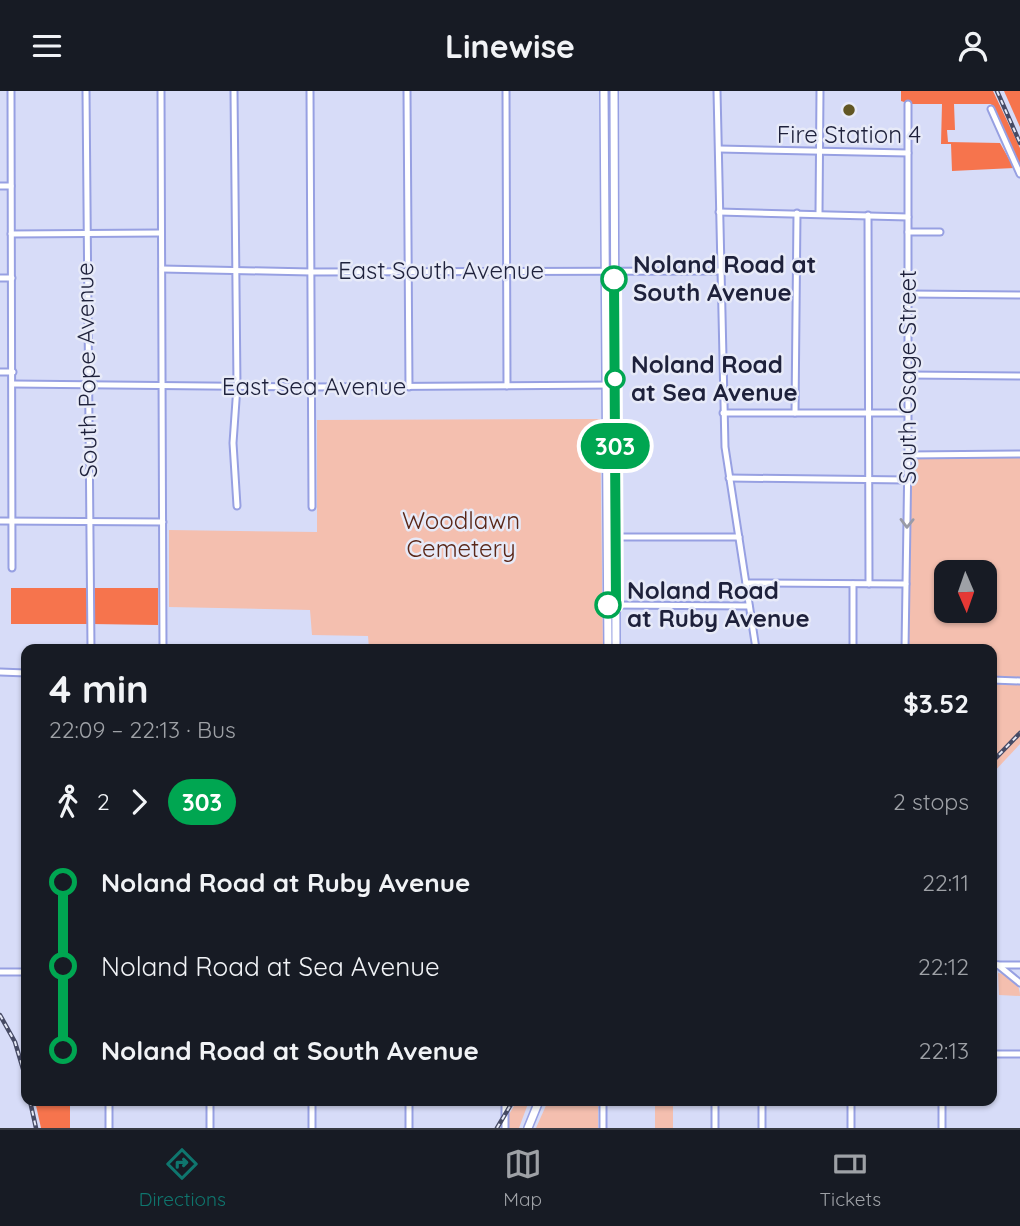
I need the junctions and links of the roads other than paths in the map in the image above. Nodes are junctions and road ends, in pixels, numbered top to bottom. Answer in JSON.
{"nodes":[{"id":1,"x":11,"y":91,"type":"edge"},
{"id":2,"x":86,"y":91,"type":"edge"},
{"id":3,"x":160,"y":91,"type":"edge"},
{"id":4,"x":234,"y":91,"type":"edge"},
{"id":5,"x":310,"y":91,"type":"edge"},
{"id":6,"x":407,"y":91,"type":"edge"},
{"id":7,"x":506,"y":91,"type":"edge"},
{"id":8,"x":604,"y":91,"type":"edge"},
{"id":9,"x":614,"y":91,"type":"edge"},
{"id":10,"x":717,"y":91,"type":"edge"},
{"id":11,"x":820,"y":91,"type":"edge"},
{"id":12,"x":908,"y":104,"type":"dead end"},
{"id":13,"x":991,"y":109,"type":"dead end"},
{"id":14,"x":719,"y":149,"type":"junction"},
{"id":15,"x":820,"y":151,"type":"junction"},
{"id":16,"x":908,"y":153,"type":"junction"},
{"id":17,"x":1020,"y":174,"type":"edge"},
{"id":18,"x":0,"y":186,"type":"edge"},
{"id":19,"x":11,"y":186,"type":"junction"},
{"id":20,"x":719,"y":212,"type":"junction"},
{"id":21,"x":797,"y":213,"type":"junction"},
{"id":22,"x":819,"y":213,"type":"junction"},
{"id":23,"x":868,"y":215,"type":"junction"},
{"id":24,"x":908,"y":216,"type":"junction"},
{"id":25,"x":908,"y":232,"type":"junction"},
{"id":26,"x":940,"y":232,"type":"dead end"},
{"id":27,"x":162,"y":233,"type":"junction"},
{"id":28,"x":11,"y":234,"type":"junction"},
{"id":29,"x":86,"y":234,"type":"junction"},
{"id":30,"x":162,"y":269,"type":"junction"},
{"id":31,"x":236,"y":271,"type":"junction"},
{"id":32,"x":506,"y":271,"type":"junction"},
{"id":33,"x":610,"y":271,"type":"junction"},
{"id":34,"x":721,"y":271,"type":"junction"},
{"id":35,"x":311,"y":272,"type":"junction"},
{"id":36,"x":409,"y":272,"type":"junction"},
{"id":37,"x":0,"y":278,"type":"edge"},
{"id":38,"x":12,"y":278,"type":"junction"},
{"id":39,"x":909,"y":294,"type":"junction"},
{"id":40,"x":1020,"y":295,"type":"edge"},
{"id":41,"x":0,"y":372,"type":"edge"},
{"id":42,"x":13,"y":372,"type":"junction"},
{"id":43,"x":908,"y":376,"type":"junction"},
{"id":44,"x":1020,"y":376,"type":"edge"},
{"id":45,"x":13,"y":384,"type":"junction"},
{"id":46,"x":87,"y":385,"type":"junction"},
{"id":47,"x":611,"y":385,"type":"junction"},
{"id":48,"x":162,"y":386,"type":"junction"},
{"id":49,"x":237,"y":386,"type":"junction"},
{"id":50,"x":507,"y":386,"type":"junction"},
{"id":51,"x":312,"y":387,"type":"junction"},
{"id":52,"x":409,"y":387,"type":"junction"},
{"id":53,"x":723,"y":412,"type":"junction"},
{"id":54,"x":795,"y":413,"type":"junction"},
{"id":55,"x":869,"y":413,"type":"junction"},
{"id":56,"x":907,"y":413,"type":"junction"},
{"id":57,"x":1020,"y":454,"type":"edge"},
{"id":58,"x":908,"y":455,"type":"junction"},
{"id":59,"x":729,"y":478,"type":"junction"},
{"id":60,"x":869,"y":479,"type":"junction"},
{"id":61,"x":907,"y":480,"type":"junction"},
{"id":62,"x":237,"y":506,"type":"dead end"},
{"id":63,"x":312,"y":507,"type":"dead end"},
{"id":64,"x":0,"y":521,"type":"edge"},
{"id":65,"x":11,"y":521,"type":"junction"},
{"id":66,"x":89,"y":522,"type":"junction"},
{"id":67,"x":163,"y":522,"type":"junction"},
{"id":68,"x":612,"y":537,"type":"junction"},
{"id":69,"x":739,"y":537,"type":"junction"},
{"id":70,"x":12,"y":568,"type":"dead end"},
{"id":71,"x":746,"y":583,"type":"junction"},
{"id":72,"x":853,"y":584,"type":"junction"},
{"id":73,"x":869,"y":584,"type":"junction"},
{"id":74,"x":906,"y":584,"type":"junction"},
{"id":75,"x":612,"y":605,"type":"junction"},
{"id":76,"x":749,"y":606,"type":"junction"},
{"id":77,"x":91,"y":644,"type":"edge"},
{"id":78,"x":163,"y":644,"type":"edge"},
{"id":79,"x":608,"y":644,"type":"edge"},
{"id":80,"x":616,"y":644,"type":"edge"},
{"id":81,"x":755,"y":644,"type":"edge"},
{"id":82,"x":853,"y":644,"type":"edge"},
{"id":83,"x":905,"y":644,"type":"edge"},
{"id":84,"x":0,"y":672,"type":"edge"},
{"id":85,"x":21,"y":673,"type":"edge"},
{"id":86,"x":997,"y":680,"type":"edge"},
{"id":87,"x":1020,"y":681,"type":"edge"},
{"id":88,"x":997,"y":965,"type":"edge"},
{"id":89,"x":1020,"y":965,"type":"edge"},
{"id":90,"x":997,"y":966,"type":"edge"},
{"id":91,"x":0,"y":972,"type":"edge"},
{"id":92,"x":21,"y":972,"type":"edge"},
{"id":93,"x":1020,"y":983,"type":"edge"},
{"id":94,"x":997,"y":1054,"type":"edge"},
{"id":95,"x":1020,"y":1054,"type":"edge"},
{"id":96,"x":109,"y":1106,"type":"edge"},
{"id":97,"x":210,"y":1106,"type":"edge"},
{"id":98,"x":312,"y":1106,"type":"edge"},
{"id":99,"x":409,"y":1106,"type":"edge"},
{"id":100,"x":505,"y":1106,"type":"edge"},
{"id":101,"x":537,"y":1106,"type":"edge"},
{"id":102,"x":603,"y":1106,"type":"edge"},
{"id":103,"x":715,"y":1106,"type":"edge"},
{"id":104,"x":762,"y":1106,"type":"edge"},
{"id":105,"x":852,"y":1106,"type":"edge"},
{"id":106,"x":942,"y":1106,"type":"edge"},
{"id":107,"x":109,"y":1128,"type":"edge"},
{"id":108,"x":210,"y":1128,"type":"edge"},
{"id":109,"x":312,"y":1128,"type":"edge"},
{"id":110,"x":409,"y":1128,"type":"edge"},
{"id":111,"x":505,"y":1128,"type":"edge"},
{"id":112,"x":528,"y":1128,"type":"edge"},
{"id":113,"x":603,"y":1128,"type":"edge"},
{"id":114,"x":715,"y":1128,"type":"edge"},
{"id":115,"x":762,"y":1128,"type":"edge"},
{"id":116,"x":851,"y":1128,"type":"edge"},
{"id":117,"x":942,"y":1128,"type":"edge"}],
"edges":[{"from":1,"to":19,"type":"street"},
{"from":2,"to":29,"type":"street","name":"South Pope Avenue"},
{"from":3,"to":27,"type":"street"},
{"from":4,"to":31,"type":"street"},
{"from":5,"to":35,"type":"street"},
{"from":6,"to":36,"type":"street"},
{"from":7,"to":32,"type":"street"},
{"from":8,"to":33,"type":"main road"},
{"from":9,"to":33,"type":"main road"},
{"from":10,"to":14,"type":"street"},
{"from":11,"to":15,"type":"street"},
{"from":12,"to":16,"type":"street","name":"South Osage Street"},
{"from":13,"to":17,"type":"street"},
{"from":14,"to":15,"type":"street"},
{"from":14,"to":20,"type":"street"},
{"from":15,"to":16,"type":"street"},
{"from":15,"to":22,"type":"street"},
{"from":16,"to":24,"type":"street","name":"South Osage Street"},
{"from":18,"to":19,"type":"street"},
{"from":19,"to":28,"type":"street"},
{"from":20,"to":21,"type":"street"},
{"from":20,"to":34,"type":"street"},
{"from":21,"to":22,"type":"street"},
{"from":21,"to":54,"type":"street"},
{"from":22,"to":23,"type":"street"},
{"from":23,"to":24,"type":"street"},
{"from":23,"to":55,"type":"street"},
{"from":24,"to":25,"type":"street","name":"South Osage Street"},
{"from":25,"to":26,"type":"street"},
{"from":25,"to":39,"type":"street","name":"South Osage Street"},
{"from":27,"to":29,"type":"street"},
{"from":27,"to":30,"type":"street"},
{"from":28,"to":29,"type":"street"},
{"from":28,"to":38,"type":"street"},
{"from":29,"to":46,"type":"street","name":"South Pope Avenue"},
{"from":30,"to":31,"type":"street","name":"East South Avenue"},
{"from":30,"to":48,"type":"street"},
{"from":31,"to":35,"type":"street","name":"East South Avenue"},
{"from":31,"to":49,"type":"street"},
{"from":32,"to":33,"type":"street","name":"East South Avenue"},
{"from":32,"to":36,"type":"street","name":"East South Avenue"},
{"from":32,"to":50,"type":"street"},
{"from":33,"to":34,"type":"street","name":"East South Avenue"},
{"from":33,"to":47,"type":"main road"},
{"from":34,"to":53,"type":"street"},
{"from":35,"to":36,"type":"street","name":"East South Avenue"},
{"from":35,"to":51,"type":"street"},
{"from":36,"to":52,"type":"street"},
{"from":37,"to":38,"type":"street"},
{"from":38,"to":42,"type":"street"},
{"from":39,"to":40,"type":"street"},
{"from":39,"to":43,"type":"street","name":"South Osage Street"},
{"from":41,"to":42,"type":"street"},
{"from":42,"to":45,"type":"street"},
{"from":43,"to":44,"type":"street"},
{"from":43,"to":56,"type":"street","name":"South Osage Street"},
{"from":45,"to":46,"type":"street","name":"East Sea Avenue"},
{"from":45,"to":65,"type":"street"},
{"from":46,"to":48,"type":"street","name":"East Sea Avenue"},
{"from":46,"to":66,"type":"street","name":"South Pope Avenue"},
{"from":47,"to":50,"type":"street","name":"East Sea Avenue"},
{"from":47,"to":68,"type":"main road"},
{"from":48,"to":49,"type":"street","name":"East Sea Avenue"},
{"from":48,"to":67,"type":"street"},
{"from":49,"to":51,"type":"street","name":"East Sea Avenue"},
{"from":49,"to":62,"type":"street"},
{"from":50,"to":52,"type":"street","name":"East Sea Avenue"},
{"from":51,"to":52,"type":"street","name":"East Sea Avenue"},
{"from":51,"to":63,"type":"street"},
{"from":53,"to":54,"type":"street"},
{"from":53,"to":59,"type":"street"},
{"from":54,"to":55,"type":"street"},
{"from":55,"to":56,"type":"street"},
{"from":55,"to":60,"type":"street"},
{"from":56,"to":58,"type":"street","name":"South Osage Street"},
{"from":57,"to":58,"type":"street"},
{"from":58,"to":61,"type":"street","name":"South Osage Street"},
{"from":59,"to":60,"type":"street"},
{"from":59,"to":69,"type":"street"},
{"from":60,"to":61,"type":"street"},
{"from":60,"to":73,"type":"street"},
{"from":61,"to":74,"type":"street","name":"South Osage Street","one_way":true},
{"from":64,"to":65,"type":"street"},
{"from":65,"to":66,"type":"street"},
{"from":65,"to":70,"type":"street"},
{"from":66,"to":67,"type":"street"},
{"from":66,"to":77,"type":"street","name":"South Pope Avenue"},
{"from":67,"to":78,"type":"street"},
{"from":68,"to":69,"type":"street"},
{"from":68,"to":75,"type":"main road"},
{"from":69,"to":71,"type":"street"},
{"from":71,"to":72,"type":"street"},
{"from":71,"to":76,"type":"street"},
{"from":72,"to":73,"type":"street"},
{"from":72,"to":82,"type":"street"},
{"from":73,"to":74,"type":"street"},
{"from":74,"to":83,"type":"street","name":"South Osage Street"},
{"from":75,"to":76,"type":"street"},
{"from":75,"to":79,"type":"main road"},
{"from":75,"to":80,"type":"main road"},
{"from":76,"to":81,"type":"street"},
{"from":84,"to":85,"type":"street"},
{"from":86,"to":87,"type":"street"},
{"from":88,"to":89,"type":"street"},
{"from":90,"to":93,"type":"street"},
{"from":91,"to":92,"type":"street"},
{"from":94,"to":95,"type":"street"},
{"from":96,"to":107,"type":"street"},
{"from":97,"to":108,"type":"street"},
{"from":98,"to":109,"type":"street"},
{"from":99,"to":110,"type":"street"},
{"from":100,"to":111,"type":"street"},
{"from":101,"to":112,"type":"main road"},
{"from":102,"to":113,"type":"street"},
{"from":103,"to":114,"type":"street"},
{"from":104,"to":115,"type":"street"},
{"from":105,"to":116,"type":"street"},
{"from":106,"to":117,"type":"street"}]}
